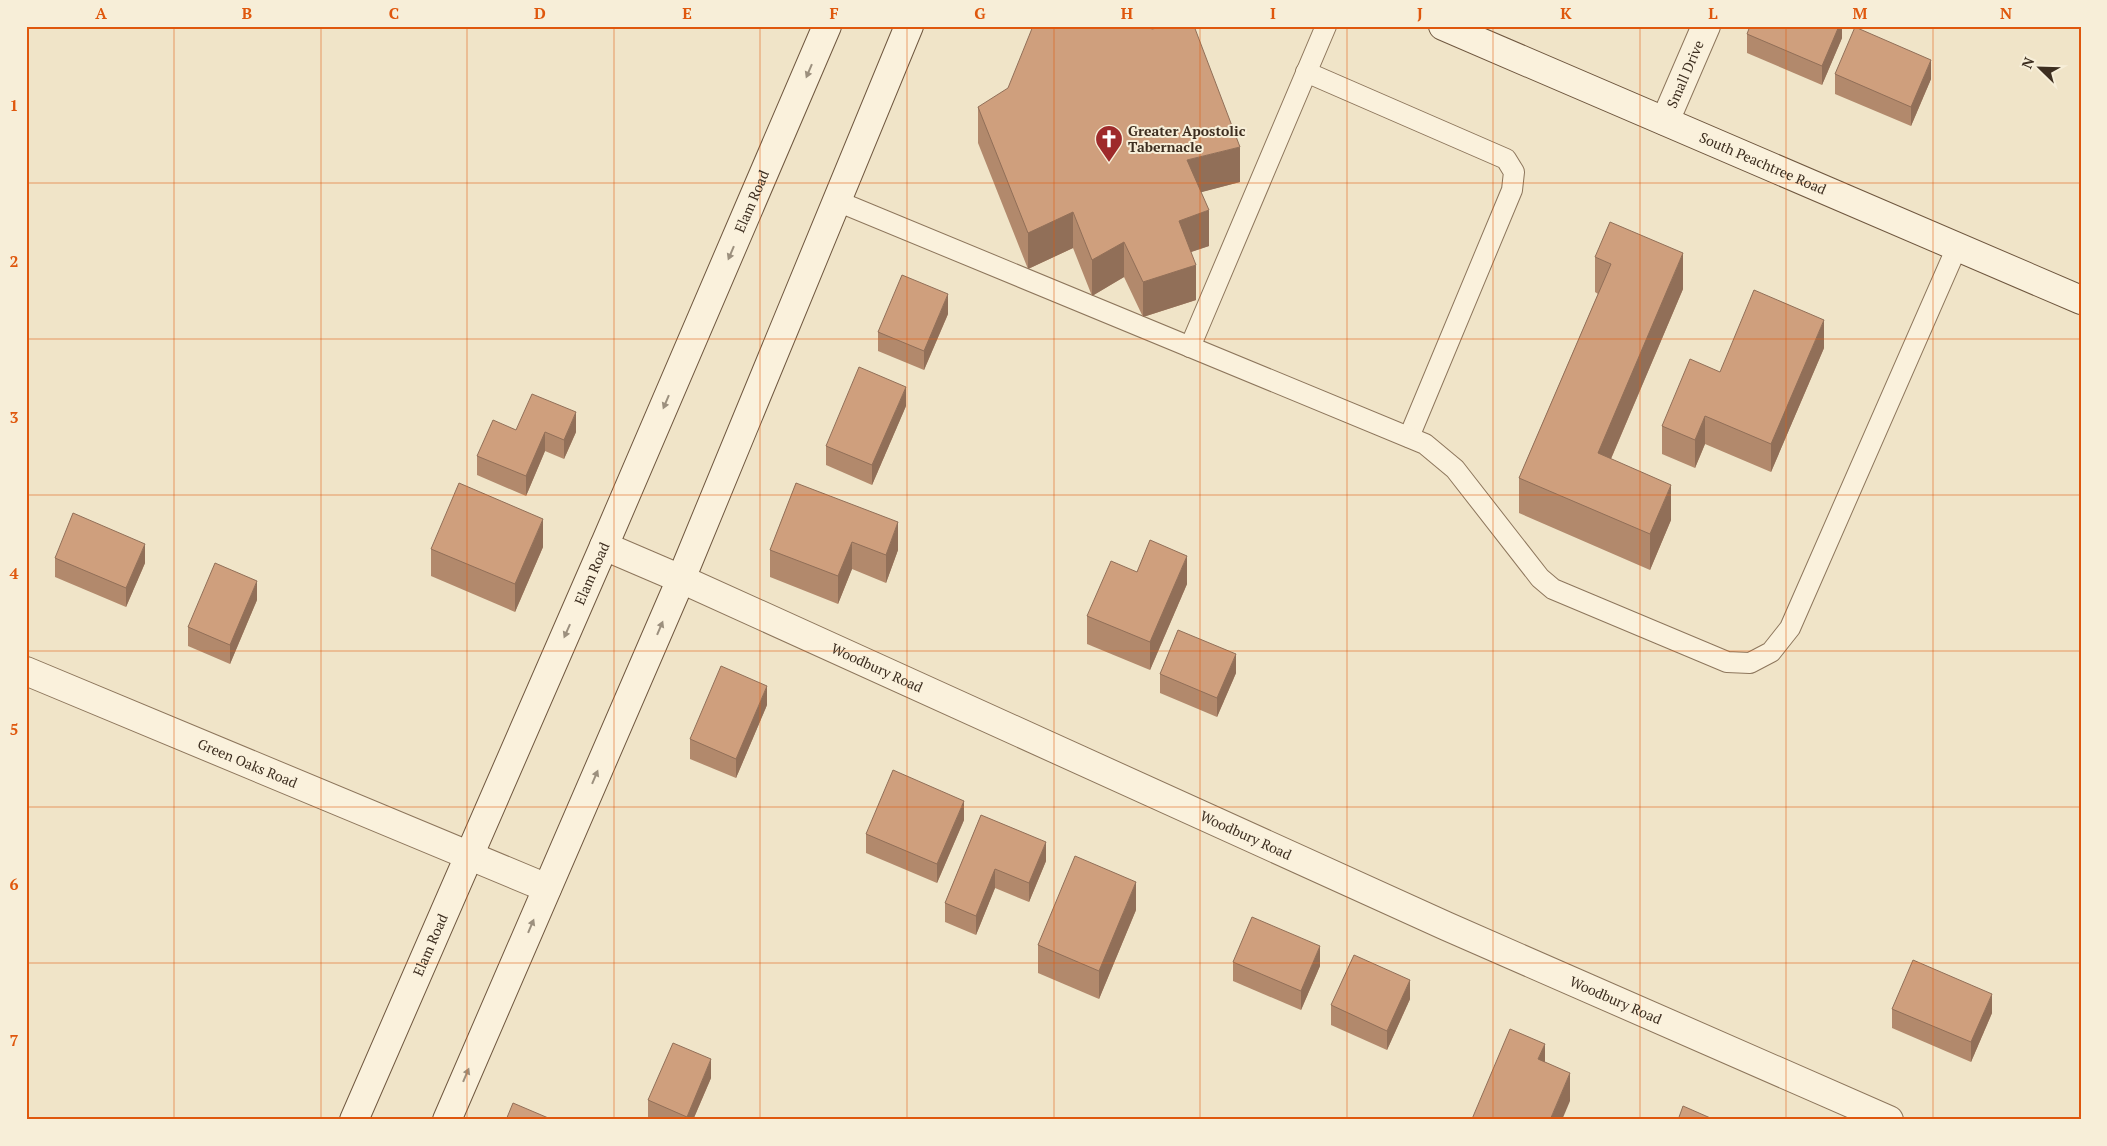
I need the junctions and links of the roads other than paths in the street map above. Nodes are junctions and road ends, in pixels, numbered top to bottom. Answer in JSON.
{"nodes":[{"id":1,"x":827,"y":26,"type":"edge"},
{"id":2,"x":909,"y":26,"type":"edge"},
{"id":3,"x":1326,"y":26,"type":"edge"},
{"id":4,"x":1443,"y":26,"type":"edge"},
{"id":5,"x":1706,"y":26,"type":"edge"},
{"id":6,"x":1306,"y":72,"type":"junction"},
{"id":7,"x":1665,"y":120,"type":"junction"},
{"id":8,"x":837,"y":201,"type":"junction"},
{"id":9,"x":1957,"y":247,"type":"junction"},
{"id":10,"x":2081,"y":300,"type":"edge"},
{"id":11,"x":1190,"y":347,"type":"junction"},
{"id":12,"x":1409,"y":437,"type":"junction"},
{"id":13,"x":604,"y":546,"type":"junction"},
{"id":14,"x":681,"y":579,"type":"junction"},
{"id":15,"x":26,"y":671,"type":"edge"},
{"id":16,"x":468,"y":856,"type":"junction"},
{"id":17,"x":547,"y":888,"type":"junction"},
{"id":18,"x":354,"y":1120,"type":"edge"},
{"id":19,"x":447,"y":1120,"type":"edge"},
{"id":20,"x":1889,"y":1120,"type":"edge"}],
"edges":[{"from":1,"to":13,"type":"main road","name":"Elam Road","one_way":true},
{"from":2,"to":8,"type":"main road"},
{"from":3,"to":6,"type":"lane"},
{"from":4,"to":7,"type":"main road","name":"South Peachtree Road"},
{"from":5,"to":7,"type":"main road","name":"Small Drive"},
{"from":6,"to":11,"type":"lane"},
{"from":6,"to":12,"type":"lane"},
{"from":7,"to":9,"type":"main road","name":"South Peachtree Road"},
{"from":8,"to":11,"type":"lane"},
{"from":8,"to":14,"type":"main road"},
{"from":9,"to":10,"type":"main road","name":"South Peachtree Road"},
{"from":9,"to":12,"type":"lane"},
{"from":11,"to":12,"type":"lane"},
{"from":13,"to":14,"type":"main road","name":"Woodbury Road"},
{"from":13,"to":16,"type":"main road","name":"Elam Road","one_way":true},
{"from":17,"to":14,"type":"main road","one_way":true},
{"from":14,"to":20,"type":"main road","name":"Woodbury Road"},
{"from":15,"to":16,"type":"main road","name":"Green Oaks Road"},
{"from":16,"to":17,"type":"main road","name":"Green Oaks Road"},
{"from":16,"to":18,"type":"main road","name":"Elam Road"},
{"from":19,"to":17,"type":"main road","one_way":true}]}
